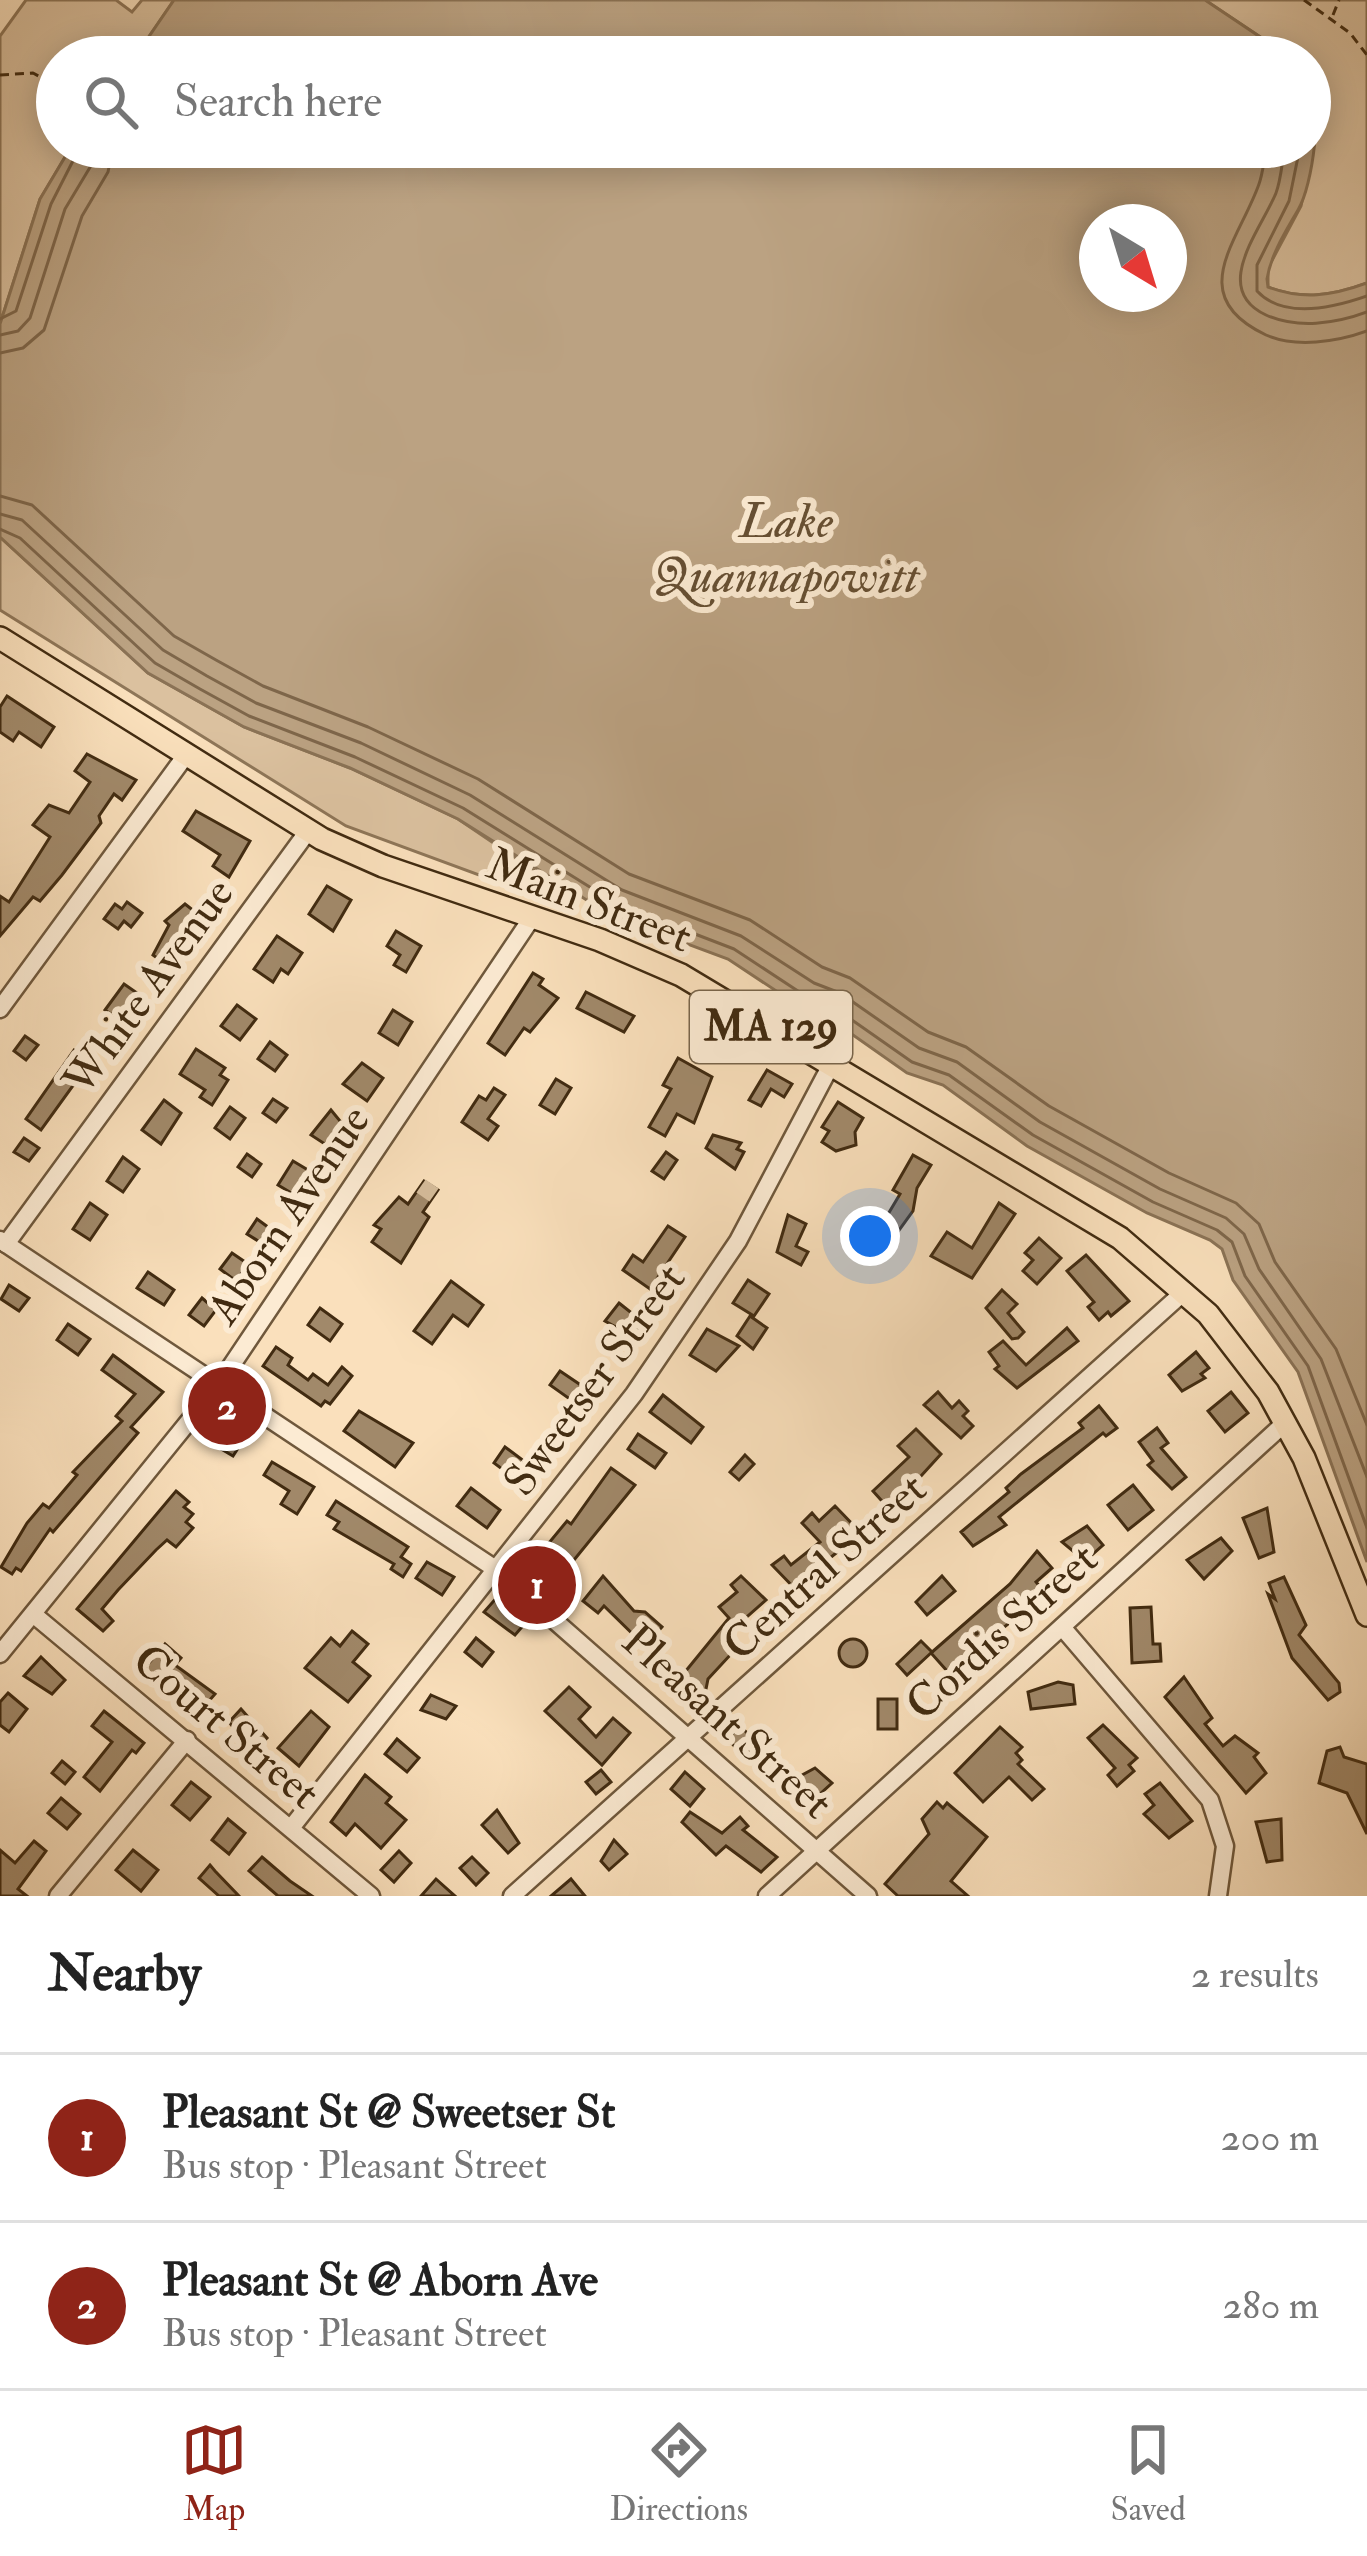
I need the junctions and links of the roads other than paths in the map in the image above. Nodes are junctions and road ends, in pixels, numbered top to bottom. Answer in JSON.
{"nodes":[{"id":1,"x":0,"y":638,"type":"edge"},
{"id":2,"x":186,"y":755,"type":"junction"},
{"id":3,"x":308,"y":831,"type":"junction"},
{"id":4,"x":533,"y":916,"type":"junction"},
{"id":5,"x":0,"y":1009,"type":"edge"},
{"id":6,"x":832,"y":1063,"type":"junction"},
{"id":7,"x":3,"y":1242,"type":"edge"},
{"id":8,"x":1185,"y":1291,"type":"junction"},
{"id":9,"x":219,"y":1384,"type":"junction"},
{"id":10,"x":1286,"y":1422,"type":"junction"},
{"id":11,"x":497,"y":1570,"type":"junction"},
{"id":12,"x":33,"y":1614,"type":"junction"},
{"id":13,"x":1367,"y":1615,"type":"edge"},
{"id":14,"x":1061,"y":1627,"type":"junction"},
{"id":15,"x":0,"y":1654,"type":"edge"},
{"id":16,"x":691,"y":1737,"type":"junction"},
{"id":17,"x":188,"y":1740,"type":"junction"},
{"id":18,"x":291,"y":1828,"type":"junction"},
{"id":19,"x":816,"y":1850,"type":"junction"},
{"id":20,"x":58,"y":1896,"type":"edge"},
{"id":21,"x":371,"y":1896,"type":"edge"},
{"id":22,"x":512,"y":1896,"type":"edge"},
{"id":23,"x":767,"y":1896,"type":"edge"},
{"id":24,"x":868,"y":1896,"type":"edge"},
{"id":25,"x":1218,"y":1896,"type":"edge"}],
"edges":[{"from":1,"to":2,"type":"main road","name":"Main Street","number":"MA 129"},
{"from":2,"to":3,"type":"main road","name":"Main Street","number":"MA 129"},
{"from":2,"to":5,"type":"street"},
{"from":3,"to":4,"type":"main road","name":"Main Street","number":"MA 129"},
{"from":3,"to":7,"type":"street","name":"White Avenue"},
{"from":4,"to":6,"type":"main road","name":"Main Street","number":"MA 129"},
{"from":4,"to":9,"type":"street","name":"Aborn Avenue"},
{"from":6,"to":8,"type":"main road","name":"Main Street","number":"MA 129"},
{"from":6,"to":11,"type":"street","name":"Sweetser Street"},
{"from":7,"to":9,"type":"street","name":"Pleasant Street"},
{"from":8,"to":10,"type":"main road","name":"Main Street","number":"MA 129"},
{"from":8,"to":16,"type":"street","name":"Central Street"},
{"from":9,"to":11,"type":"street","name":"Pleasant Street"},
{"from":9,"to":12,"type":"street","name":"Aborn Avenue"},
{"from":10,"to":13,"type":"main road","name":"Main Street","number":"MA 129"},
{"from":10,"to":14,"type":"street","name":"Cordis Street"},
{"from":11,"to":16,"type":"street","name":"Pleasant Street"},
{"from":11,"to":18,"type":"street","name":"Sweetser Street"},
{"from":12,"to":15,"type":"street","name":"Aborn Avenue"},
{"from":12,"to":17,"type":"street","name":"Court Street"},
{"from":14,"to":19,"type":"street","name":"Cordis Street"},
{"from":14,"to":25,"type":"street"},
{"from":16,"to":19,"type":"street","name":"Pleasant Street"},
{"from":16,"to":22,"type":"street","name":"Central Street"},
{"from":17,"to":18,"type":"street","name":"Court Street"},
{"from":17,"to":20,"type":"street"},
{"from":18,"to":21,"type":"street","name":"Court Street"},
{"from":19,"to":23,"type":"street","name":"Cordis Street"},
{"from":19,"to":24,"type":"street","name":"Pleasant Street"}]}
